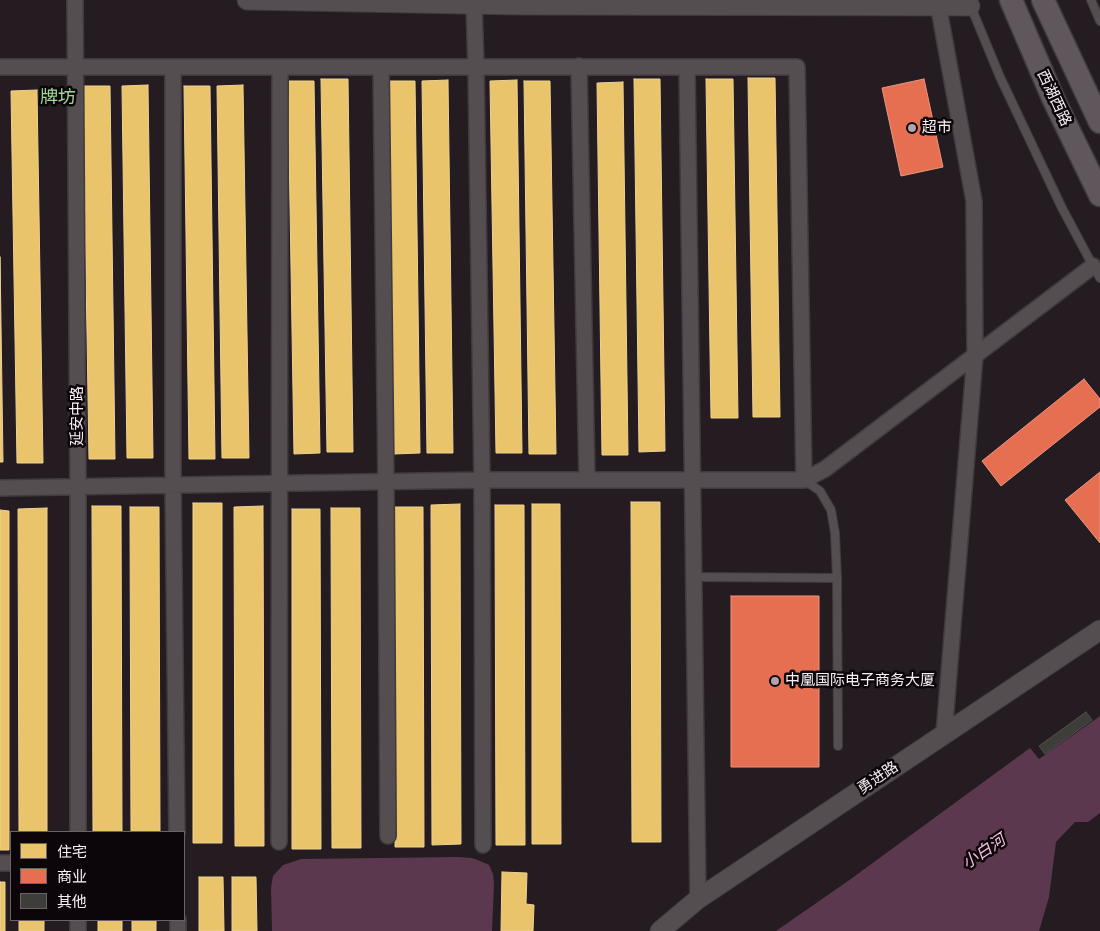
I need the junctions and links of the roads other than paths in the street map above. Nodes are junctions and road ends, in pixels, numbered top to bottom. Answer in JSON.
{"nodes":[{"id":1,"x":75,"y":0,"type":"edge"},
{"id":2,"x":247,"y":0,"type":"edge"},
{"id":3,"x":1011,"y":0,"type":"edge"},
{"id":4,"x":1043,"y":0,"type":"edge"},
{"id":5,"x":1091,"y":0,"type":"edge"},
{"id":6,"x":362,"y":1,"type":"edge"},
{"id":7,"x":520,"y":3,"type":"edge"},
{"id":8,"x":585,"y":3,"type":"edge"},
{"id":9,"x":721,"y":3,"type":"edge"},
{"id":10,"x":969,"y":3,"type":"edge"},
{"id":11,"x":474,"y":4,"type":"junction"},
{"id":12,"x":940,"y":15,"type":"dead end"},
{"id":13,"x":1100,"y":21,"type":"edge"},
{"id":14,"x":579,"y":66,"type":"junction"},
{"id":15,"x":0,"y":67,"type":"edge"},
{"id":16,"x":76,"y":67,"type":"junction"},
{"id":17,"x":280,"y":67,"type":"junction"},
{"id":18,"x":381,"y":67,"type":"junction"},
{"id":19,"x":476,"y":67,"type":"junction"},
{"id":20,"x":687,"y":67,"type":"junction"},
{"id":21,"x":173,"y":68,"type":"junction"},
{"id":22,"x":1100,"y":122,"type":"edge"},
{"id":23,"x":1100,"y":195,"type":"edge"},
{"id":24,"x":1096,"y":272,"type":"edge"},
{"id":25,"x":975,"y":355,"type":"junction"},
{"id":26,"x":482,"y":480,"type":"junction"},
{"id":27,"x":587,"y":480,"type":"junction"},
{"id":28,"x":692,"y":480,"type":"junction"},
{"id":29,"x":804,"y":480,"type":"junction"},
{"id":30,"x":386,"y":482,"type":"junction"},
{"id":31,"x":280,"y":483,"type":"junction"},
{"id":32,"x":173,"y":485,"type":"junction"},
{"id":33,"x":78,"y":486,"type":"junction"},
{"id":34,"x":0,"y":488,"type":"edge"},
{"id":35,"x":693,"y":577,"type":"junction"},
{"id":36,"x":837,"y":578,"type":"junction"},
{"id":37,"x":1100,"y":630,"type":"edge"},
{"id":38,"x":944,"y":734,"type":"junction"},
{"id":39,"x":838,"y":746,"type":"dead end"},
{"id":40,"x":78,"y":831,"type":"edge"},
{"id":41,"x":177,"y":831,"type":"edge"},
{"id":42,"x":388,"y":836,"type":"dead end"},
{"id":43,"x":279,"y":842,"type":"dead end"},
{"id":44,"x":483,"y":845,"type":"dead end"},
{"id":45,"x":698,"y":899,"type":"junction"},
{"id":46,"x":660,"y":931,"type":"edge"}],
"edges":[{"from":1,"to":16,"type":"street","name":"延安中路"},
{"from":2,"to":6,"type":"street"},
{"from":3,"to":23,"type":"main road","name":"西湖西路"},
{"from":4,"to":22,"type":"main road","name":"西湖西路"},
{"from":5,"to":13,"type":"lane"},
{"from":6,"to":11,"type":"street"},
{"from":7,"to":8,"type":"street"},
{"from":7,"to":11,"type":"street"},
{"from":8,"to":9,"type":"street"},
{"from":9,"to":10,"type":"street"},
{"from":10,"to":24,"type":"lane"},
{"from":11,"to":19,"type":"street"},
{"from":12,"to":25,"type":"street"},
{"from":14,"to":19,"type":"street"},
{"from":14,"to":20,"type":"street"},
{"from":14,"to":27,"type":"street"},
{"from":15,"to":16,"type":"street"},
{"from":16,"to":21,"type":"street"},
{"from":16,"to":33,"type":"street","name":"延安中路"},
{"from":17,"to":18,"type":"street"},
{"from":17,"to":21,"type":"street"},
{"from":17,"to":31,"type":"street"},
{"from":18,"to":19,"type":"street"},
{"from":18,"to":30,"type":"street"},
{"from":19,"to":26,"type":"street"},
{"from":20,"to":28,"type":"street"},
{"from":20,"to":29,"type":"street"},
{"from":21,"to":32,"type":"street"},
{"from":24,"to":25,"type":"street"},
{"from":25,"to":29,"type":"street"},
{"from":25,"to":38,"type":"street"},
{"from":26,"to":27,"type":"street"},
{"from":26,"to":30,"type":"street"},
{"from":26,"to":44,"type":"street"},
{"from":27,"to":28,"type":"street"},
{"from":28,"to":29,"type":"street"},
{"from":28,"to":35,"type":"street"},
{"from":29,"to":36,"type":"lane"},
{"from":30,"to":31,"type":"street"},
{"from":30,"to":42,"type":"street"},
{"from":31,"to":32,"type":"street"},
{"from":31,"to":43,"type":"street"},
{"from":32,"to":33,"type":"street"},
{"from":32,"to":41,"type":"street"},
{"from":33,"to":34,"type":"street"},
{"from":33,"to":40,"type":"street","name":"延安中路"},
{"from":35,"to":36,"type":"lane"},
{"from":35,"to":45,"type":"street"},
{"from":36,"to":39,"type":"lane"},
{"from":37,"to":38,"type":"street","name":"勇进路"},
{"from":38,"to":45,"type":"street","name":"勇进路"},
{"from":45,"to":46,"type":"street","name":"勇进路"}]}
